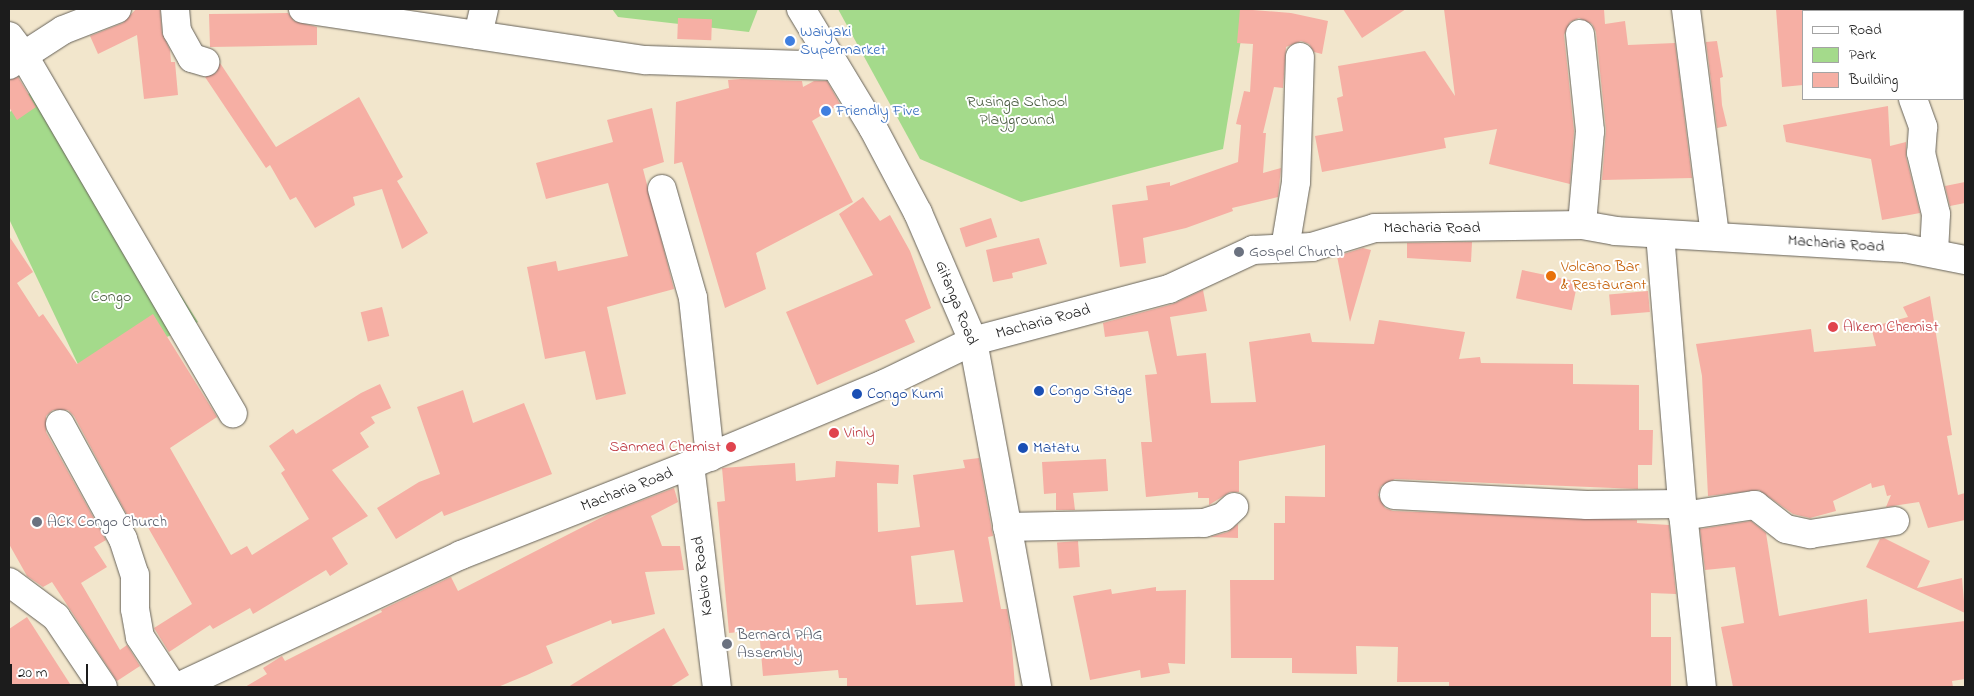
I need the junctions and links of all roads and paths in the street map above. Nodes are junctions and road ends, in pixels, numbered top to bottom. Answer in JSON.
{"nodes":[{"id":1,"x":117,"y":9,"type":"edge"},
{"id":2,"x":175,"y":9,"type":"edge"},
{"id":3,"x":303,"y":9,"type":"edge"},
{"id":4,"x":484,"y":9,"type":"edge"},
{"id":5,"x":801,"y":9,"type":"edge"},
{"id":6,"x":1686,"y":9,"type":"edge"},
{"id":7,"x":1580,"y":34,"type":"dead end"},
{"id":8,"x":478,"y":35,"type":"junction"},
{"id":9,"x":14,"y":52,"type":"edge"},
{"id":10,"x":1300,"y":57,"type":"dead end"},
{"id":11,"x":204,"y":62,"type":"dead end"},
{"id":12,"x":835,"y":66,"type":"junction"},
{"id":13,"x":1913,"y":100,"type":"edge"},
{"id":14,"x":662,"y":189,"type":"dead end"},
{"id":15,"x":1582,"y":225,"type":"junction"},
{"id":16,"x":1660,"y":234,"type":"junction"},
{"id":17,"x":1715,"y":236,"type":"junction"},
{"id":18,"x":1285,"y":248,"type":"junction"},
{"id":19,"x":1934,"y":253,"type":"junction"},
{"id":20,"x":1965,"y":260,"type":"edge"},
{"id":21,"x":973,"y":341,"type":"junction"},
{"id":22,"x":233,"y":413,"type":"dead end"},
{"id":23,"x":60,"y":424,"type":"dead end"},
{"id":24,"x":700,"y":461,"type":"junction"},
{"id":25,"x":1394,"y":495,"type":"dead end"},
{"id":26,"x":1234,"y":507,"type":"dead end"},
{"id":27,"x":1683,"y":510,"type":"junction"},
{"id":28,"x":1895,"y":521,"type":"dead end"},
{"id":29,"x":1007,"y":527,"type":"junction"},
{"id":30,"x":9,"y":582,"type":"edge"},
{"id":31,"x":103,"y":687,"type":"edge"},
{"id":32,"x":174,"y":687,"type":"edge"},
{"id":33,"x":178,"y":687,"type":"edge"},
{"id":34,"x":717,"y":687,"type":"edge"},
{"id":35,"x":1037,"y":687,"type":"edge"},
{"id":36,"x":1702,"y":687,"type":"edge"}],
"edges":[{"from":1,"to":9,"type":"street"},
{"from":2,"to":11,"type":"street"},
{"from":3,"to":8,"type":"street"},
{"from":4,"to":8,"type":"street"},
{"from":5,"to":12,"type":"street","name":"Gitanga Road"},
{"from":6,"to":17,"type":"street"},
{"from":7,"to":15,"type":"street"},
{"from":8,"to":12,"type":"street"},
{"from":9,"to":22,"type":"street"},
{"from":10,"to":18,"type":"street"},
{"from":12,"to":21,"type":"street","name":"Gitanga Road"},
{"from":13,"to":19,"type":"street"},
{"from":14,"to":24,"type":"street","name":"Kabiro Road"},
{"from":15,"to":16,"type":"street","name":"Macharia Road"},
{"from":15,"to":18,"type":"street","name":"Macharia Road"},
{"from":16,"to":17,"type":"street","name":"Macharia Road"},
{"from":16,"to":27,"type":"street"},
{"from":17,"to":19,"type":"street","name":"Macharia Road"},
{"from":18,"to":21,"type":"street","name":"Macharia Road"},
{"from":19,"to":20,"type":"street","name":"Macharia Road"},
{"from":21,"to":24,"type":"street","name":"Macharia Road"},
{"from":21,"to":29,"type":"street","name":"Gitanga Road"},
{"from":23,"to":32,"type":"street"},
{"from":24,"to":33,"type":"street","name":"Macharia Road"},
{"from":24,"to":34,"type":"street","name":"Kabiro Road"},
{"from":25,"to":27,"type":"street"},
{"from":26,"to":29,"type":"street"},
{"from":27,"to":28,"type":"street"},
{"from":27,"to":36,"type":"street"},
{"from":29,"to":35,"type":"street","name":"Gitanga Road"},
{"from":30,"to":31,"type":"street"}]}
